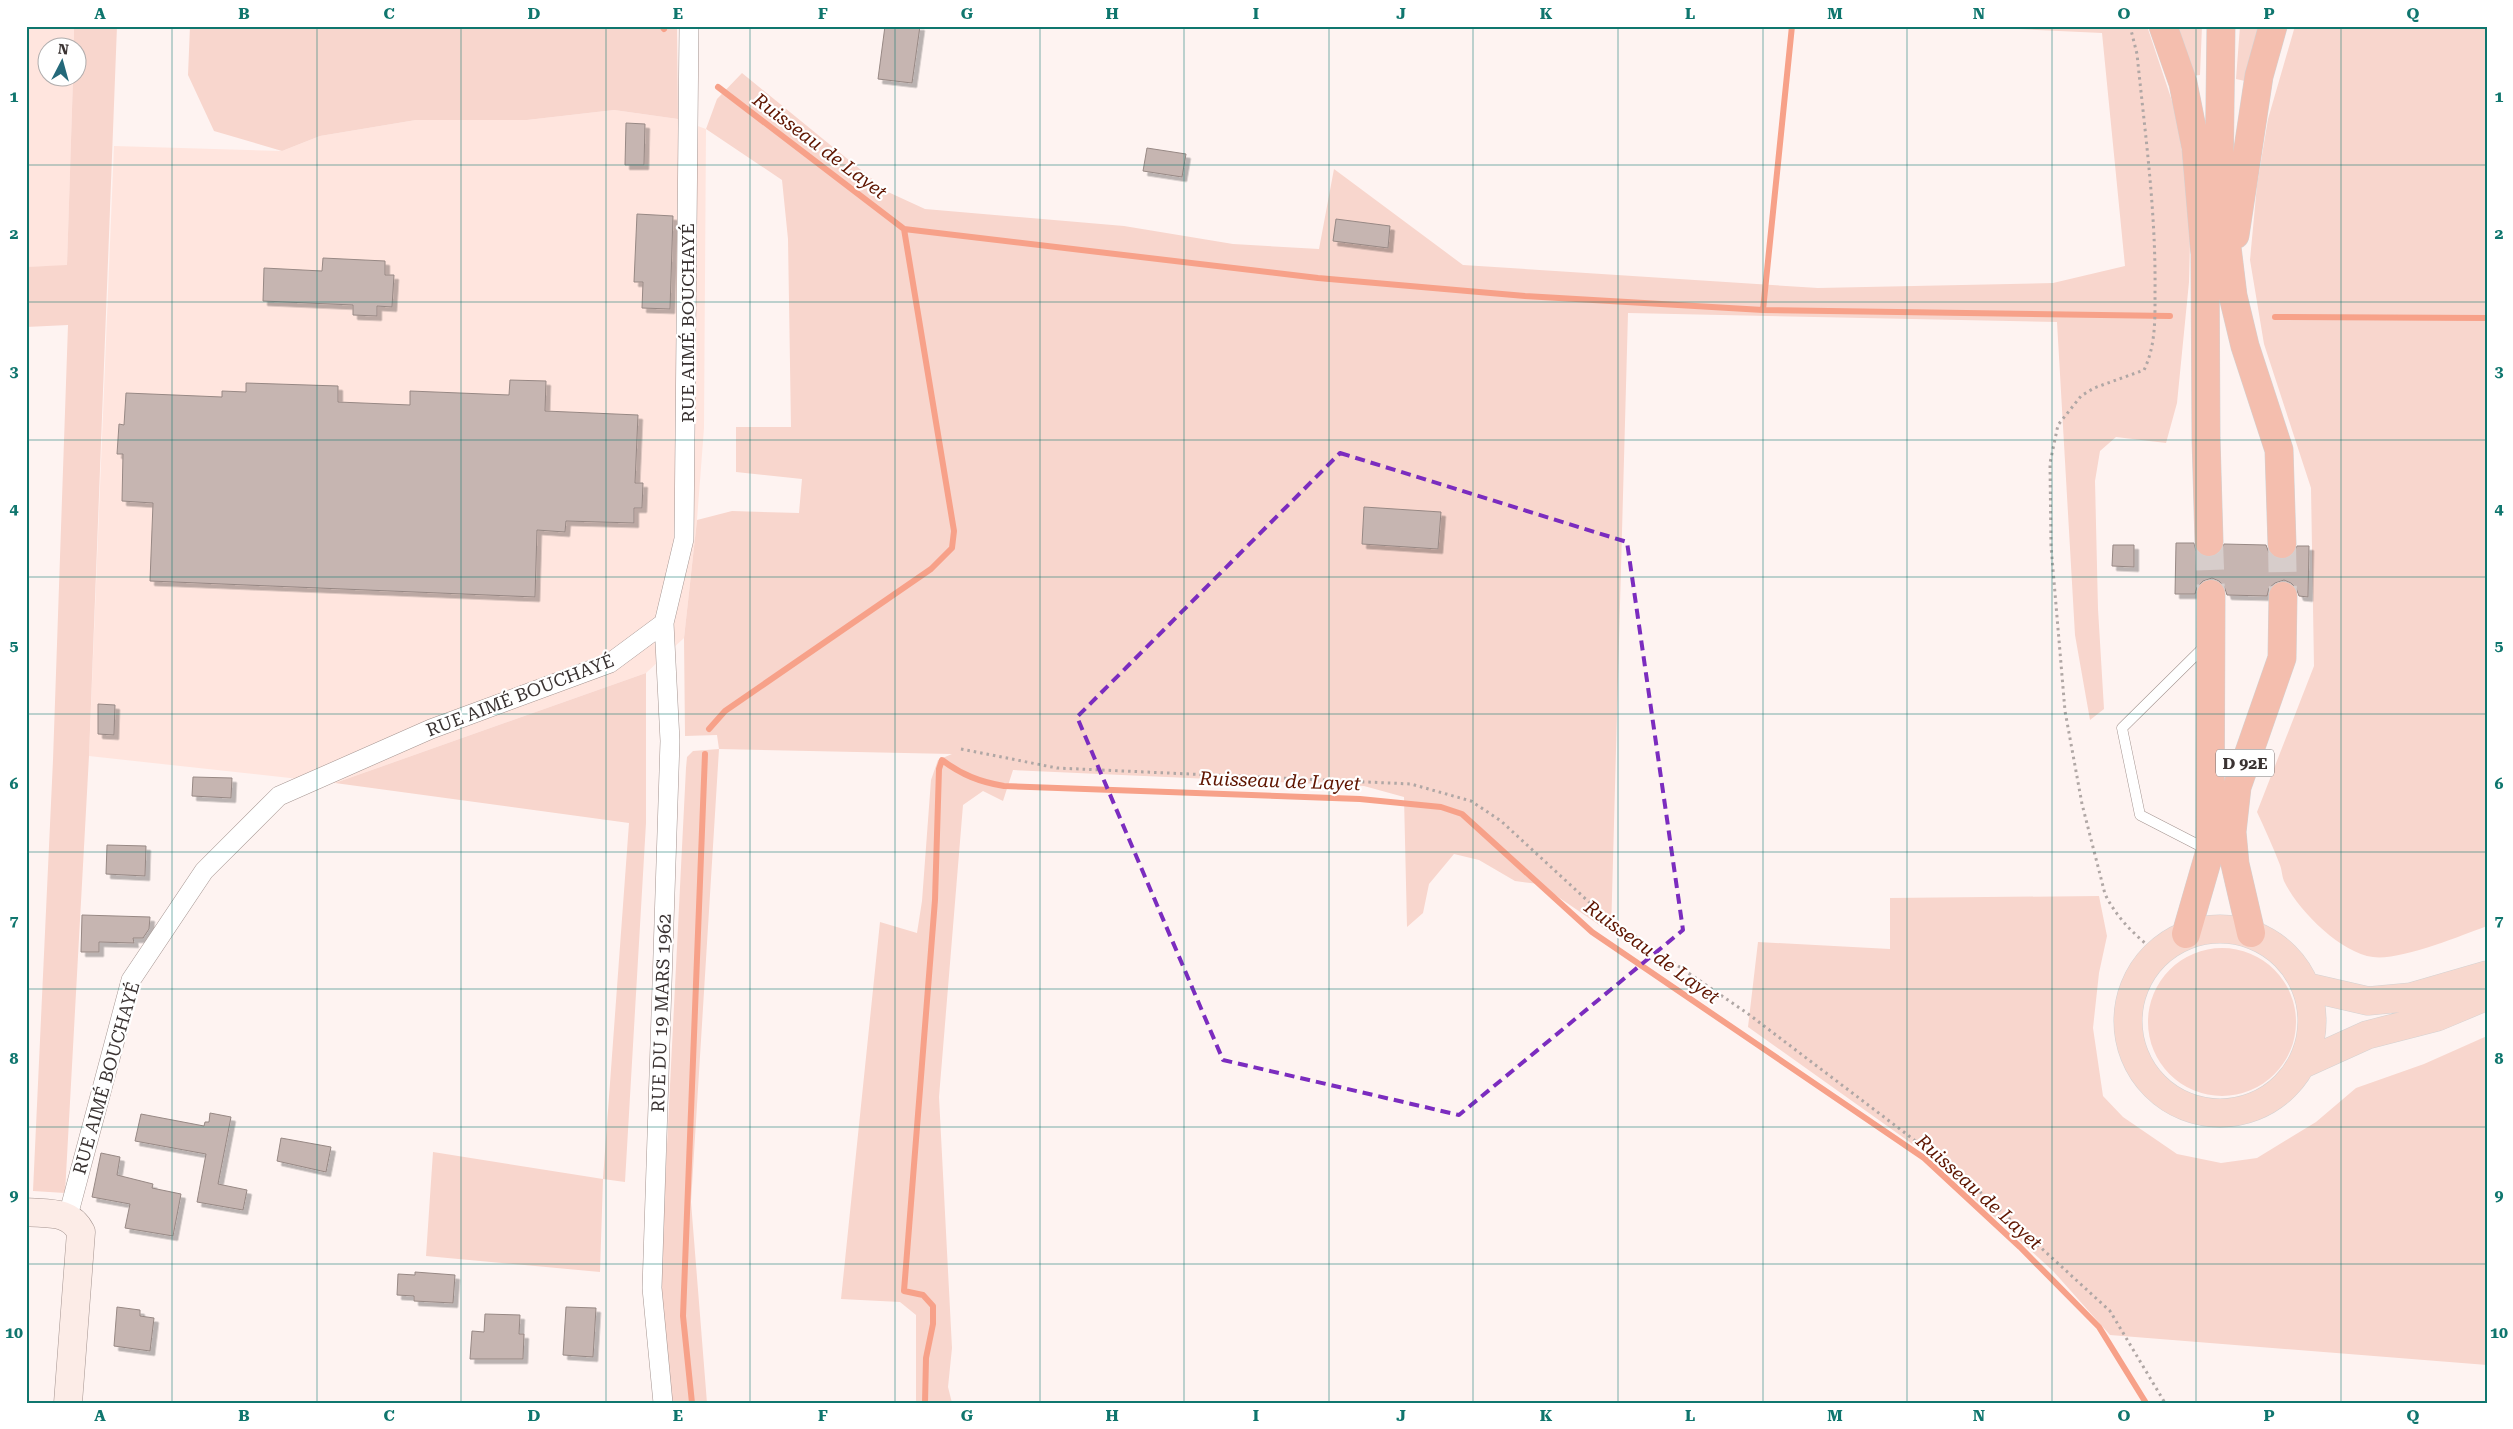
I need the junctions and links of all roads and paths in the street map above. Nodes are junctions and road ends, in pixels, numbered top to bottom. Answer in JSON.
{"nodes":[{"id":1,"x":2130,"y":26,"type":"edge"},
{"id":2,"x":2163,"y":26,"type":"edge"},
{"id":3,"x":2221,"y":26,"type":"edge"},
{"id":4,"x":2273,"y":26,"type":"edge"},
{"id":5,"x":689,"y":35,"type":"edge"},
{"id":6,"x":2218,"y":182,"type":"junction"},
{"id":7,"x":2205,"y":254,"type":"junction"},
{"id":8,"x":2230,"y":264,"type":"junction"},
{"id":9,"x":2210,"y":542,"type":"tunnel mouth"},
{"id":10,"x":2282,"y":544,"type":"tunnel mouth"},
{"id":11,"x":2211,"y":594,"type":"tunnel mouth"},
{"id":12,"x":2283,"y":596,"type":"tunnel mouth"},
{"id":13,"x":664,"y":623,"type":"junction"},
{"id":14,"x":2212,"y":639,"type":"junction"},
{"id":15,"x":961,"y":749,"type":"dead end"},
{"id":16,"x":2210,"y":851,"type":"junction"},
{"id":17,"x":2250,"y":933,"type":"junction"},
{"id":18,"x":2186,"y":934,"type":"junction"},
{"id":19,"x":2158,"y":954,"type":"junction"},
{"id":20,"x":2487,"y":975,"type":"edge"},
{"id":21,"x":2307,"y":987,"type":"junction"},
{"id":22,"x":2487,"y":996,"type":"edge"},
{"id":23,"x":2302,"y":1064,"type":"junction"},
{"id":24,"x":26,"y":1212,"type":"edge"},
{"id":25,"x":68,"y":1216,"type":"junction"},
{"id":26,"x":68,"y":1403,"type":"edge"},
{"id":27,"x":663,"y":1403,"type":"edge"},
{"id":28,"x":2165,"y":1403,"type":"edge"}],
"edges":[{"from":1,"to":19,"type":"path"},
{"from":2,"to":7,"type":"highway"},
{"from":3,"to":6,"type":"highway"},
{"from":4,"to":8,"type":"highway"},
{"from":5,"to":13,"type":"street","name":"RUE AIMÉ BOUCHAYÉ"},
{"from":6,"to":7,"type":"highway"},
{"from":6,"to":8,"type":"highway"},
{"from":7,"to":9,"type":"highway"},
{"from":8,"to":10,"type":"highway"},
{"from":11,"to":14,"type":"highway","number":"D 92E"},
{"from":12,"to":17,"type":"highway","number":"D 92E"},
{"from":13,"to":25,"type":"street","name":"RUE AIMÉ BOUCHAYÉ"},
{"from":13,"to":27,"type":"street","name":"RUE DU 19 MARS 1962"},
{"from":14,"to":16,"type":"highway","number":"D 92E"},
{"from":14,"to":16,"type":"lane"},
{"from":15,"to":28,"type":"path"},
{"from":16,"to":18,"type":"highway","number":"D 92E"},
{"from":17,"to":18,"type":"main road"},
{"from":17,"to":21,"type":"main road"},
{"from":18,"to":19,"type":"main road"},
{"from":19,"to":23,"type":"main road"},
{"from":20,"to":21,"type":"main road"},
{"from":21,"to":23,"type":"main road"},
{"from":22,"to":23,"type":"main road"},
{"from":24,"to":25,"type":"street"},
{"from":25,"to":26,"type":"street"}]}
